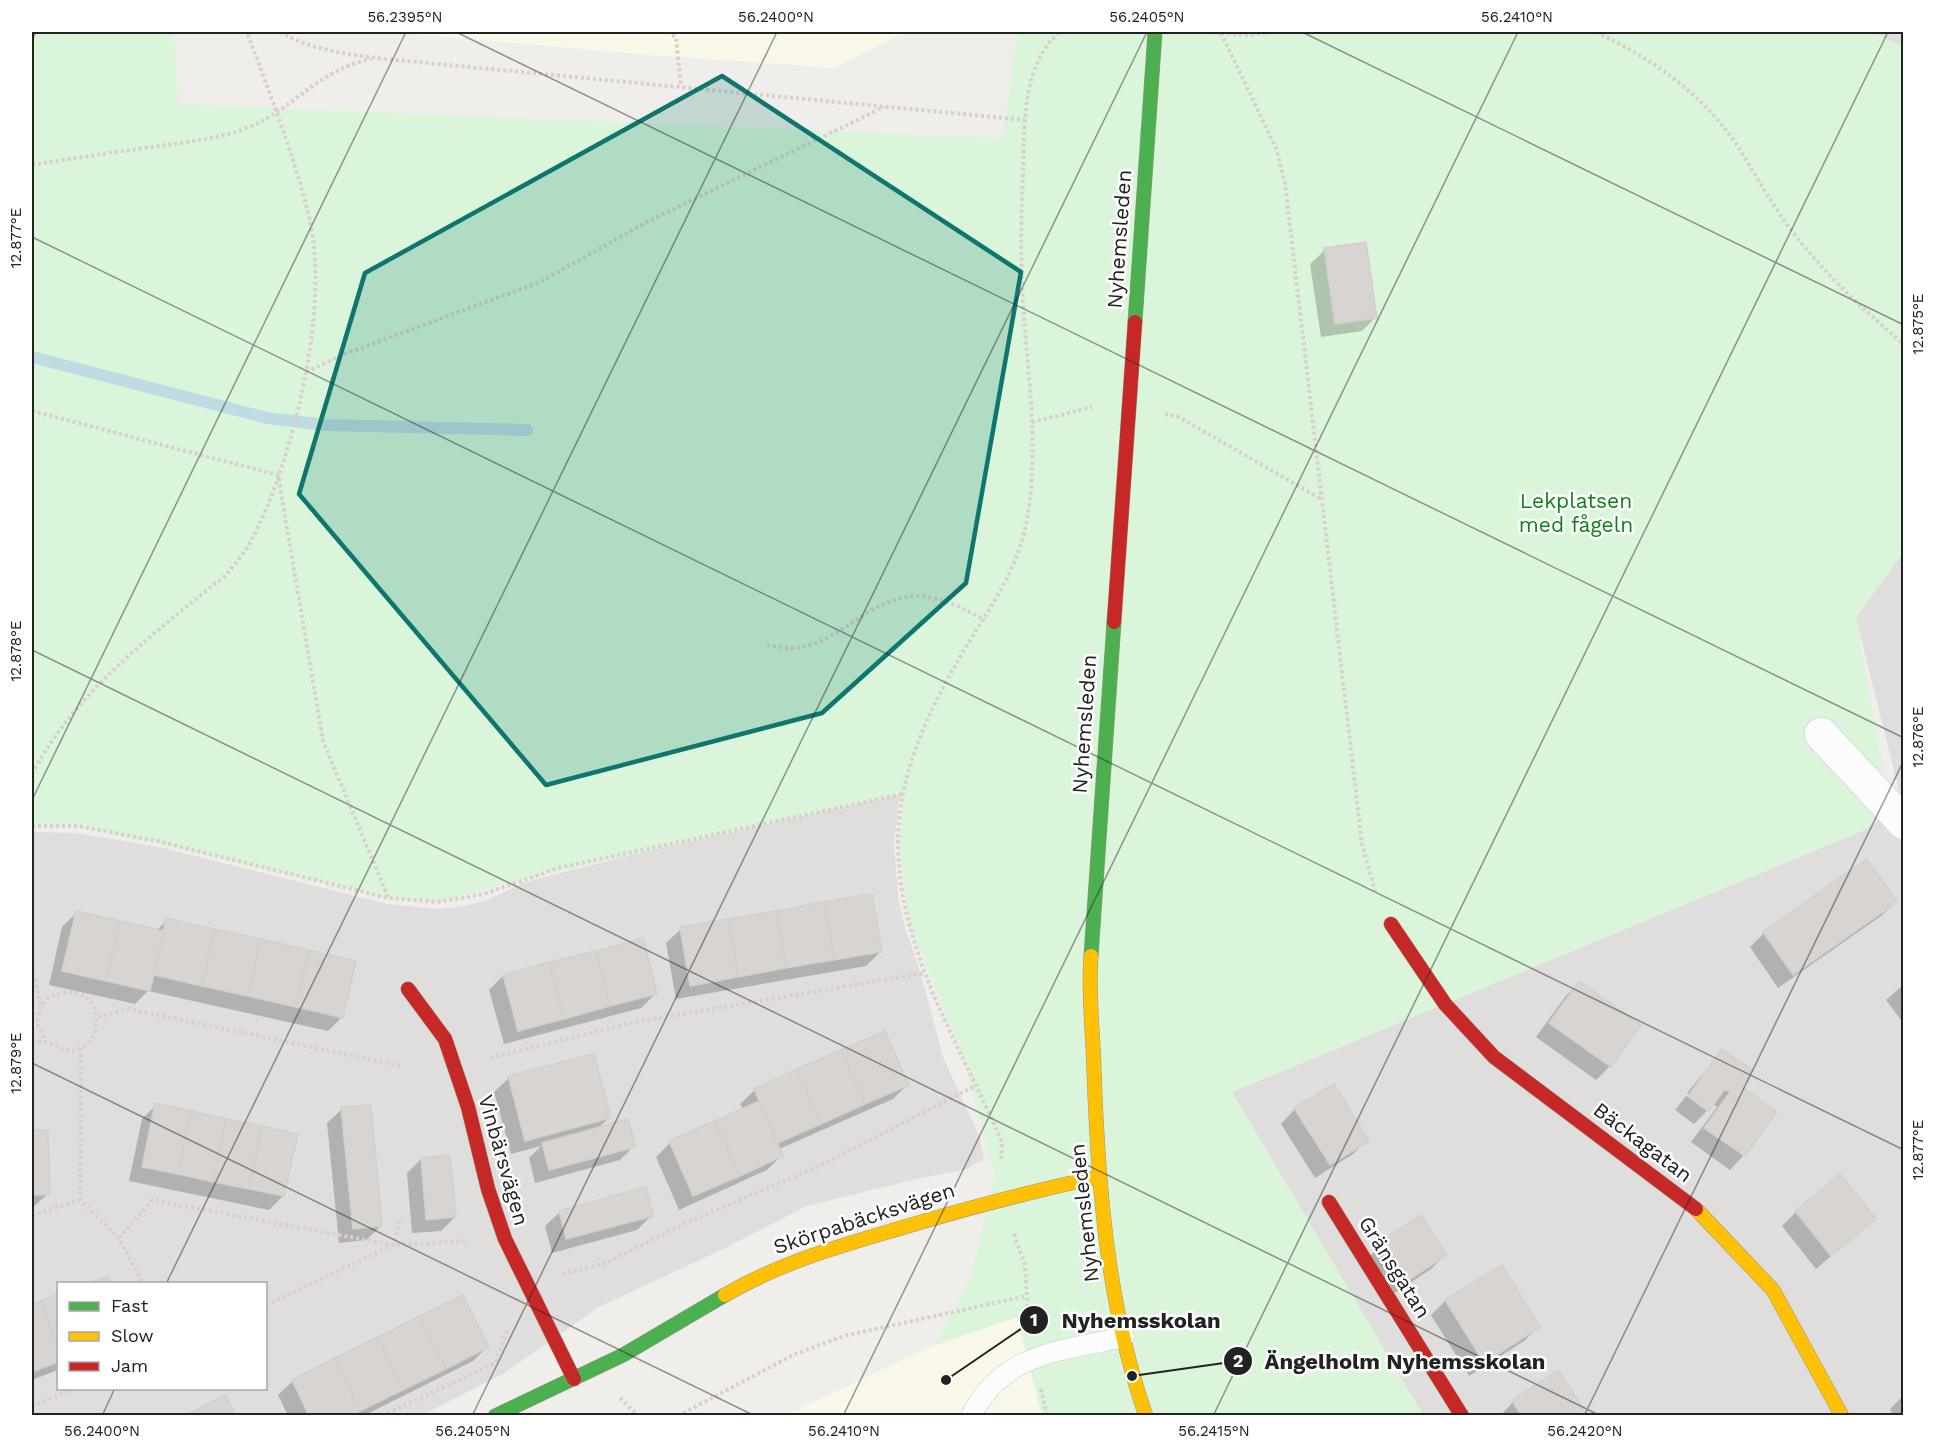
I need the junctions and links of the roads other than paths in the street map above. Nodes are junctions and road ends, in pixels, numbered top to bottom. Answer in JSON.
{"nodes":[{"id":1,"x":1155,"y":32,"type":"edge"},
{"id":2,"x":1821,"y":734,"type":"dead end"},
{"id":3,"x":1904,"y":823,"type":"edge"},
{"id":4,"x":1391,"y":924,"type":"road end"},
{"id":5,"x":408,"y":989,"type":"dead end"},
{"id":6,"x":1098,"y":1177,"type":"junction"},
{"id":7,"x":1329,"y":1202,"type":"dead end"},
{"id":8,"x":1124,"y":1337,"type":"junction"},
{"id":9,"x":574,"y":1379,"type":"junction"},
{"id":10,"x":495,"y":1416,"type":"edge"},
{"id":11,"x":971,"y":1416,"type":"edge"},
{"id":12,"x":1146,"y":1416,"type":"edge"},
{"id":13,"x":1462,"y":1416,"type":"edge"},
{"id":14,"x":1842,"y":1416,"type":"edge"}],
"edges":[{"from":1,"to":6,"type":"street","name":"Nyhemsleden"},
{"from":2,"to":3,"type":"street"},
{"from":4,"to":14,"type":"street","name":"Bäckagatan"},
{"from":5,"to":9,"type":"street","name":"Vinbärsvägen"},
{"from":6,"to":8,"type":"street","name":"Nyhemsleden"},
{"from":6,"to":9,"type":"street","name":"Skörpabäcksvägen"},
{"from":7,"to":13,"type":"street","name":"Gränsgatan"},
{"from":8,"to":11,"type":"lane"},
{"from":8,"to":12,"type":"street","name":"Nyhemsleden"},
{"from":9,"to":10,"type":"street","name":"Skörpabäcksvägen"}]}
